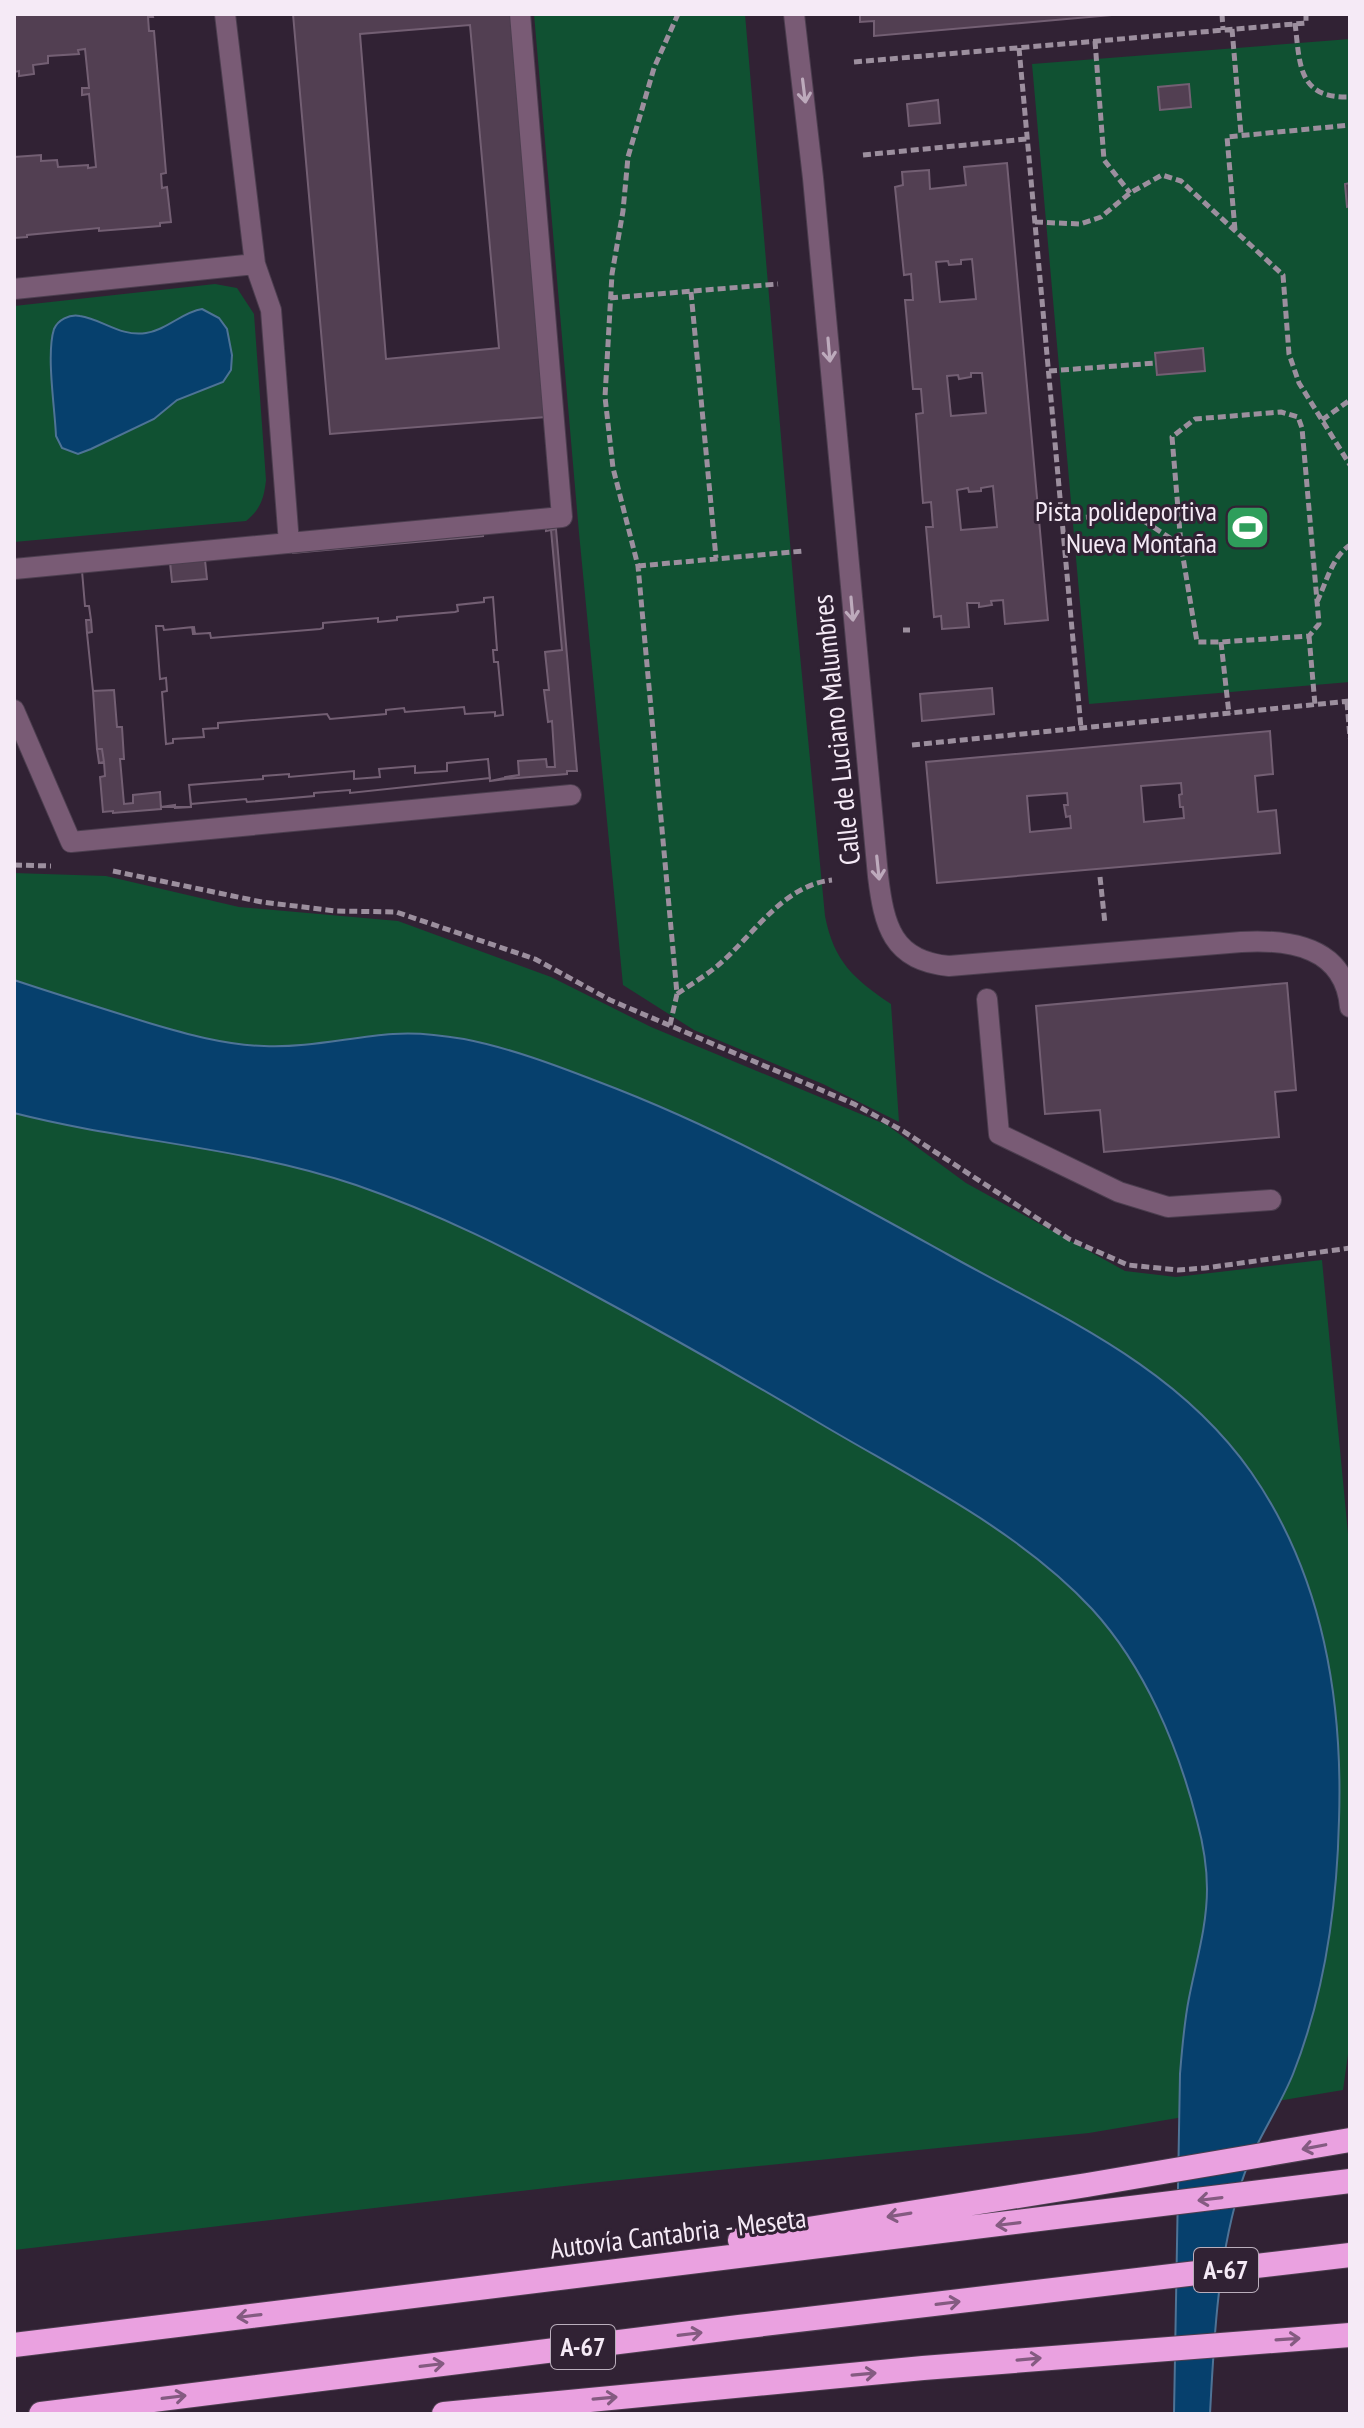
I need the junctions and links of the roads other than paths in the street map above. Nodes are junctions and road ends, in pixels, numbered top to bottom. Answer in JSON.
{"nodes":[{"id":1,"x":225,"y":14,"type":"edge"},
{"id":2,"x":520,"y":14,"type":"edge"},
{"id":3,"x":794,"y":14,"type":"edge"},
{"id":4,"x":255,"y":264,"type":"junction"},
{"id":5,"x":14,"y":289,"type":"edge"},
{"id":6,"x":289,"y":543,"type":"junction"},
{"id":7,"x":14,"y":569,"type":"edge"},
{"id":8,"x":14,"y":710,"type":"edge"},
{"id":9,"x":571,"y":795,"type":"dead end"},
{"id":10,"x":987,"y":999,"type":"dead end"},
{"id":11,"x":1350,"y":1007,"type":"edge"},
{"id":12,"x":1271,"y":1200,"type":"dead end"},
{"id":13,"x":1350,"y":2140,"type":"edge"},
{"id":14,"x":1350,"y":2181,"type":"edge"},
{"id":15,"x":1338,"y":2257,"type":"edge"},
{"id":16,"x":288,"y":2311,"type":"junction"},
{"id":17,"x":1350,"y":2335,"type":"edge"},
{"id":18,"x":14,"y":2345,"type":"edge"},
{"id":19,"x":41,"y":2414,"type":"edge"},
{"id":20,"x":444,"y":2414,"type":"edge"}],
"edges":[{"from":1,"to":4,"type":"street"},
{"from":2,"to":6,"type":"street"},
{"from":3,"to":11,"type":"street","name":"Calle de Luciano Malumbres","one_way":true},
{"from":4,"to":5,"type":"street"},
{"from":4,"to":6,"type":"street"},
{"from":6,"to":7,"type":"street"},
{"from":8,"to":9,"type":"street"},
{"from":10,"to":12,"type":"street"},
{"from":13,"to":16,"type":"highway","one_way":true},
{"from":14,"to":16,"type":"highway","name":"Autovía Cantabria - Meseta","one_way":true},
{"from":19,"to":15,"type":"highway","number":"A-67","one_way":true},
{"from":16,"to":18,"type":"highway","name":"Autovía Cantabria - Meseta","one_way":true},
{"from":20,"to":17,"type":"highway","one_way":true}]}
